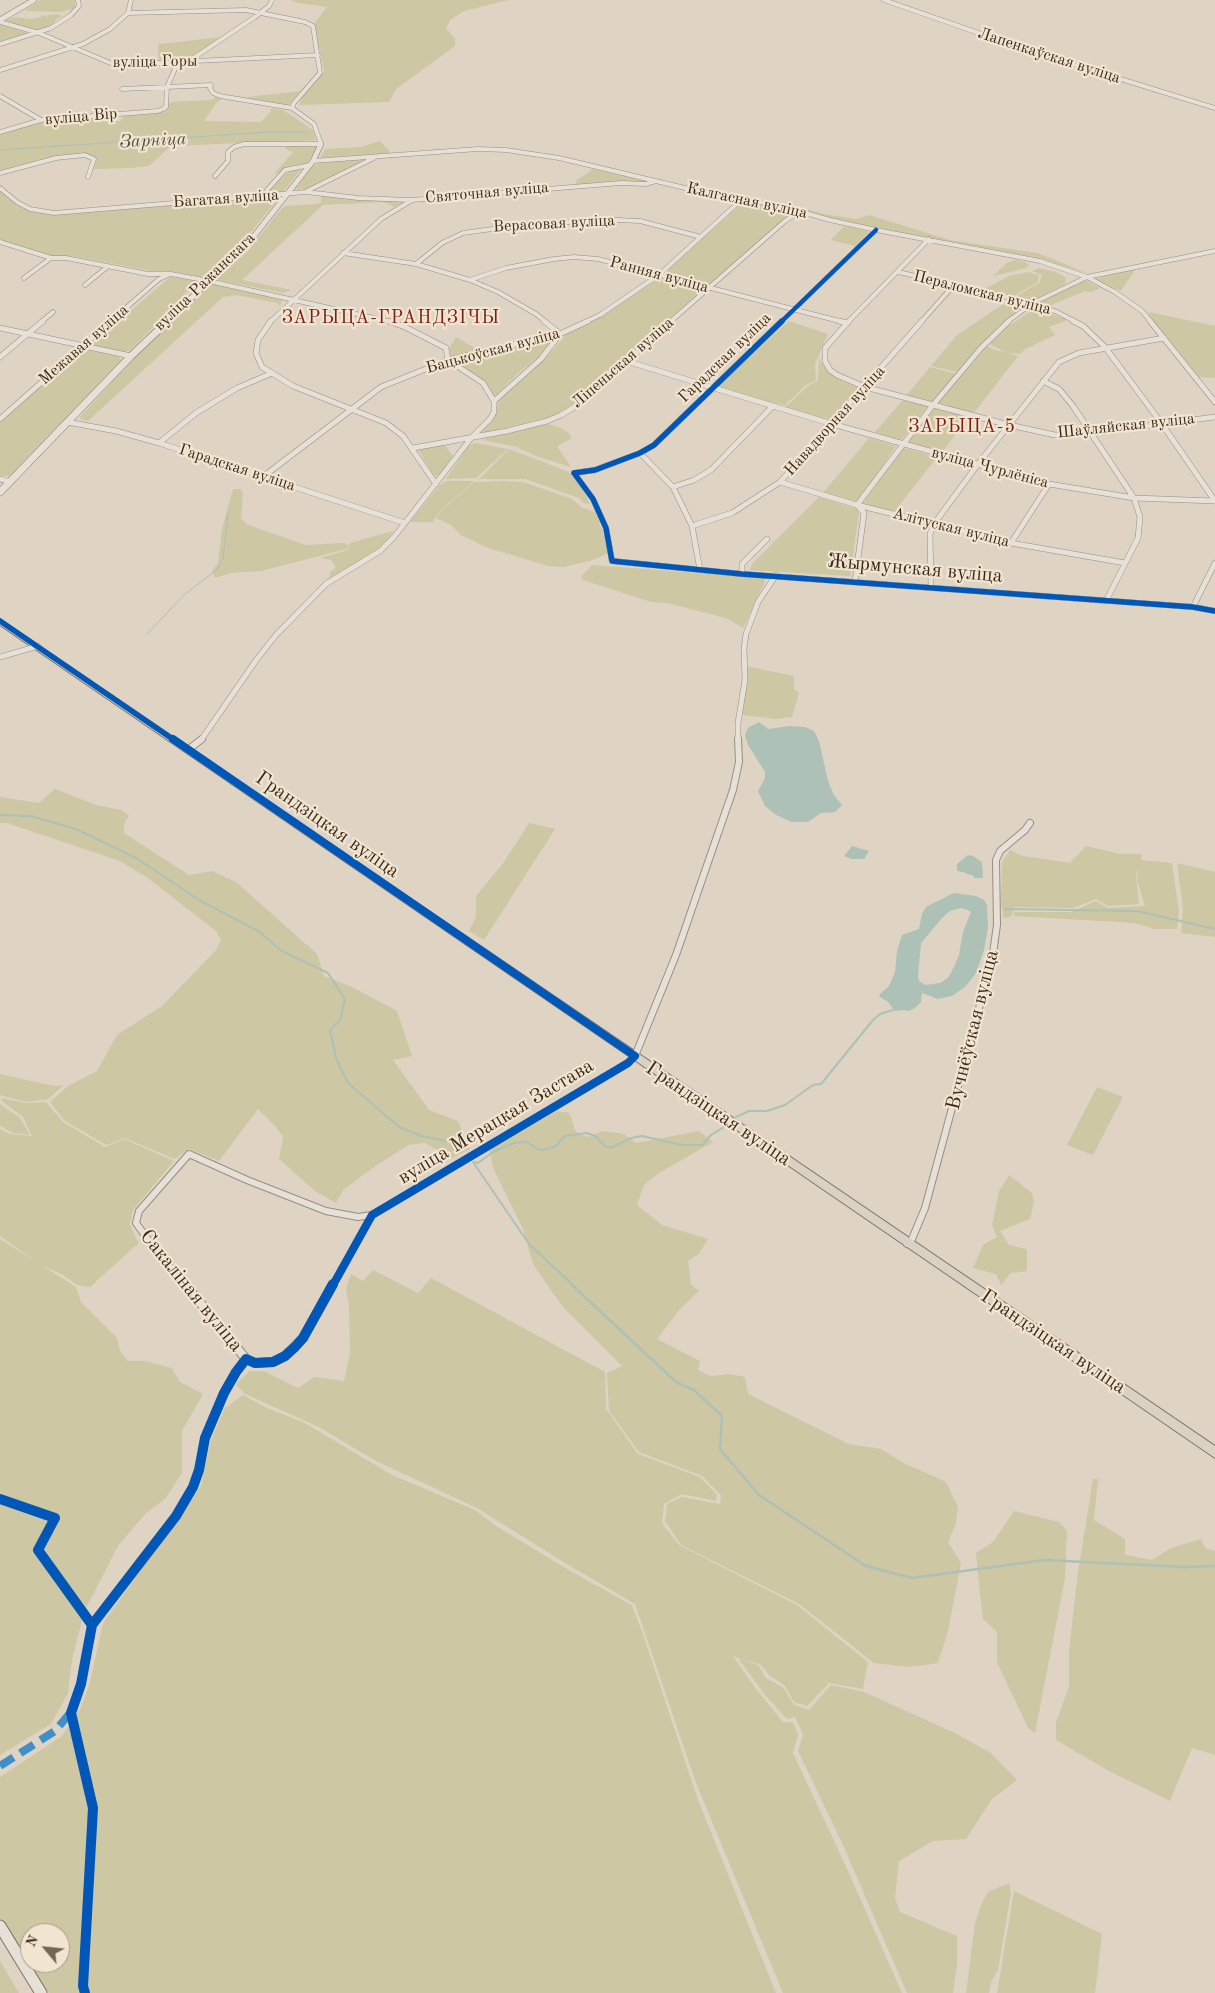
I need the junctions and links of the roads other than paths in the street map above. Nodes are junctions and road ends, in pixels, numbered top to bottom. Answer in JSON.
{"nodes":[{"id":1,"x":34,"y":0,"type":"edge"},
{"id":2,"x":78,"y":0,"type":"edge"},
{"id":3,"x":131,"y":0,"type":"edge"},
{"id":4,"x":272,"y":0,"type":"edge"},
{"id":5,"x":884,"y":0,"type":"edge"},
{"id":6,"x":260,"y":12,"type":"junction"},
{"id":7,"x":128,"y":13,"type":"junction"},
{"id":8,"x":0,"y":21,"type":"edge"},
{"id":9,"x":39,"y":33,"type":"junction"},
{"id":10,"x":0,"y":44,"type":"edge"},
{"id":11,"x":72,"y":48,"type":"junction"},
{"id":12,"x":318,"y":55,"type":"junction"},
{"id":13,"x":178,"y":62,"type":"junction"},
{"id":14,"x":0,"y":70,"type":"edge"},
{"id":15,"x":167,"y":86,"type":"junction"},
{"id":16,"x":122,"y":89,"type":"dead end"},
{"id":17,"x":0,"y":96,"type":"edge"},
{"id":18,"x":292,"y":108,"type":"junction"},
{"id":19,"x":1215,"y":108,"type":"edge"},
{"id":20,"x":41,"y":120,"type":"junction"},
{"id":21,"x":0,"y":132,"type":"edge"},
{"id":22,"x":321,"y":144,"type":"junction"},
{"id":23,"x":380,"y":156,"type":"junction"},
{"id":24,"x":312,"y":164,"type":"junction"},
{"id":25,"x":0,"y":173,"type":"edge"},
{"id":26,"x":215,"y":176,"type":"dead end"},
{"id":27,"x":88,"y":177,"type":"dead end"},
{"id":28,"x":656,"y":180,"type":"junction"},
{"id":29,"x":0,"y":188,"type":"edge"},
{"id":30,"x":306,"y":192,"type":"junction"},
{"id":31,"x":286,"y":195,"type":"junction"},
{"id":32,"x":269,"y":196,"type":"junction"},
{"id":33,"x":412,"y":200,"type":"junction"},
{"id":34,"x":741,"y":200,"type":"junction"},
{"id":35,"x":800,"y":211,"type":"junction"},
{"id":36,"x":876,"y":230,"type":"junction"},
{"id":37,"x":701,"y":237,"type":"junction"},
{"id":38,"x":929,"y":239,"type":"junction"},
{"id":39,"x":0,"y":242,"type":"edge"},
{"id":40,"x":6,"y":245,"type":"junction"},
{"id":41,"x":0,"y":248,"type":"edge"},
{"id":42,"x":1215,"y":251,"type":"edge"},
{"id":43,"x":343,"y":253,"type":"junction"},
{"id":44,"x":51,"y":258,"type":"junction"},
{"id":45,"x":416,"y":264,"type":"junction"},
{"id":46,"x":107,"y":267,"type":"junction"},
{"id":47,"x":898,"y":272,"type":"junction"},
{"id":48,"x":171,"y":274,"type":"junction"},
{"id":49,"x":660,"y":274,"type":"junction"},
{"id":50,"x":1087,"y":277,"type":"junction"},
{"id":51,"x":24,"y":278,"type":"dead end"},
{"id":52,"x":470,"y":280,"type":"junction"},
{"id":53,"x":209,"y":281,"type":"junction"},
{"id":54,"x":85,"y":284,"type":"dead end"},
{"id":55,"x":954,"y":285,"type":"junction"},
{"id":56,"x":709,"y":289,"type":"junction"},
{"id":57,"x":293,"y":299,"type":"junction"},
{"id":58,"x":1033,"y":303,"type":"junction"},
{"id":59,"x":794,"y":310,"type":"junction"},
{"id":60,"x":53,"y":312,"type":"dead end"},
{"id":61,"x":847,"y":323,"type":"junction"},
{"id":62,"x":0,"y":328,"type":"edge"},
{"id":63,"x":27,"y":334,"type":"junction"},
{"id":64,"x":560,"y":334,"type":"junction"},
{"id":65,"x":1164,"y":338,"type":"junction"},
{"id":66,"x":83,"y":346,"type":"junction"},
{"id":67,"x":1105,"y":347,"type":"junction"},
{"id":68,"x":131,"y":356,"type":"junction"},
{"id":69,"x":0,"y":357,"type":"edge"},
{"id":70,"x":448,"y":360,"type":"junction"},
{"id":71,"x":626,"y":361,"type":"junction"},
{"id":72,"x":270,"y":374,"type":"junction"},
{"id":73,"x":1043,"y":381,"type":"junction"},
{"id":74,"x":712,"y":388,"type":"junction"},
{"id":75,"x":865,"y":388,"type":"junction"},
{"id":76,"x":494,"y":401,"type":"junction"},
{"id":77,"x":1215,"y":402,"type":"edge"},
{"id":78,"x":932,"y":405,"type":"junction"},
{"id":79,"x":772,"y":407,"type":"junction"},
{"id":80,"x":350,"y":409,"type":"junction"},
{"id":81,"x":1215,"y":417,"type":"edge"},
{"id":82,"x":0,"y":419,"type":"edge"},
{"id":83,"x":67,"y":422,"type":"junction"},
{"id":84,"x":832,"y":424,"type":"junction"},
{"id":85,"x":1162,"y":424,"type":"junction"},
{"id":86,"x":1009,"y":425,"type":"junction"},
{"id":87,"x":1091,"y":433,"type":"junction"},
{"id":88,"x":472,"y":437,"type":"junction"},
{"id":89,"x":159,"y":443,"type":"junction"},
{"id":90,"x":902,"y":444,"type":"junction"},
{"id":91,"x":413,"y":448,"type":"junction"},
{"id":92,"x":640,"y":453,"type":"junction"},
{"id":93,"x":978,"y":464,"type":"junction"},
{"id":94,"x":264,"y":476,"type":"junction"},
{"id":95,"x":0,"y":479,"type":"edge"},
{"id":96,"x":10,"y":482,"type":"junction"},
{"id":97,"x":780,"y":482,"type":"junction"},
{"id":98,"x":436,"y":484,"type":"junction"},
{"id":99,"x":1049,"y":484,"type":"junction"},
{"id":100,"x":673,"y":487,"type":"junction"},
{"id":101,"x":0,"y":492,"type":"edge"},
{"id":102,"x":1134,"y":498,"type":"junction"},
{"id":103,"x":1215,"y":501,"type":"edge"},
{"id":104,"x":857,"y":505,"type":"junction"},
{"id":105,"x":405,"y":523,"type":"junction"},
{"id":106,"x":934,"y":524,"type":"junction"},
{"id":107,"x":692,"y":526,"type":"junction"},
{"id":108,"x":767,"y":539,"type":"dead end"},
{"id":109,"x":1011,"y":543,"type":"junction"},
{"id":110,"x":612,"y":561,"type":"joint"},
{"id":111,"x":1125,"y":563,"type":"junction"},
{"id":112,"x":1215,"y":563,"type":"edge"},
{"id":113,"x":700,"y":570,"type":"junction"},
{"id":114,"x":742,"y":574,"type":"junction"},
{"id":115,"x":776,"y":574,"type":"junction"},
{"id":116,"x":855,"y":581,"type":"junction"},
{"id":117,"x":931,"y":587,"type":"junction"},
{"id":118,"x":1106,"y":601,"type":"junction"},
{"id":119,"x":1193,"y":607,"type":"junction"},
{"id":120,"x":1215,"y":611,"type":"edge"},
{"id":121,"x":0,"y":621,"type":"edge"},
{"id":122,"x":38,"y":646,"type":"junction"},
{"id":123,"x":0,"y":657,"type":"edge"},
{"id":124,"x":189,"y":749,"type":"junction"},
{"id":125,"x":1030,"y":823,"type":"dead end"},
{"id":126,"x":635,"y":1056,"type":"junction"},
{"id":127,"x":372,"y":1215,"type":"junction"},
{"id":128,"x":907,"y":1244,"type":"junction"},
{"id":129,"x":1215,"y":1453,"type":"edge"},
{"id":130,"x":0,"y":1926,"type":"edge"},
{"id":131,"x":41,"y":1993,"type":"edge"}],
"edges":[{"from":1,"to":8,"type":"street"},
{"from":2,"to":9,"type":"street"},
{"from":3,"to":7,"type":"street"},
{"from":4,"to":6,"type":"street"},
{"from":5,"to":19,"type":"street","name":"Лапенкаўская вуліца"},
{"from":6,"to":7,"type":"street"},
{"from":6,"to":12,"type":"street"},
{"from":6,"to":13,"type":"street"},
{"from":7,"to":11,"type":"street"},
{"from":8,"to":9,"type":"street","name":"вуліца Горы"},
{"from":9,"to":10,"type":"street"},
{"from":9,"to":11,"type":"street","name":"вуліца Горы"},
{"from":11,"to":13,"type":"street","name":"вуліца Горы"},
{"from":11,"to":14,"type":"street"},
{"from":12,"to":13,"type":"street","name":"вуліца Горы"},
{"from":12,"to":18,"type":"street"},
{"from":13,"to":15,"type":"street"},
{"from":15,"to":16,"type":"street"},
{"from":15,"to":18,"type":"street"},
{"from":15,"to":20,"type":"street","name":"вуліца Вір"},
{"from":17,"to":20,"type":"street"},
{"from":18,"to":22,"type":"street"},
{"from":20,"to":21,"type":"street","name":"вуліца Вір"},
{"from":22,"to":24,"type":"street","name":"вуліца Ражанскага"},
{"from":22,"to":26,"type":"street"},
{"from":23,"to":24,"type":"street","name":"Калгасная вуліца"},
{"from":23,"to":28,"type":"street","name":"Калгасная вуліца"},
{"from":23,"to":30,"type":"street"},
{"from":24,"to":31,"type":"street","name":"вуліца Ражанскага"},
{"from":24,"to":32,"type":"street"},
{"from":25,"to":27,"type":"street"},
{"from":28,"to":33,"type":"street","name":"Святочная вуліца"},
{"from":28,"to":34,"type":"street","name":"Калгасная вуліца"},
{"from":29,"to":32,"type":"street","name":"Багатая вуліца"},
{"from":30,"to":31,"type":"street","name":"Багатая вуліца"},
{"from":30,"to":33,"type":"street","name":"Багатая вуліца"},
{"from":31,"to":32,"type":"street","name":"Багатая вуліца"},
{"from":31,"to":53,"type":"street","name":"вуліца Ражанскага"},
{"from":33,"to":43,"type":"street","name":"Святочная вуліца"},
{"from":34,"to":35,"type":"street","name":"Калгасная вуліца"},
{"from":34,"to":37,"type":"street","name":"Бацькоўская вуліца"},
{"from":35,"to":36,"type":"street","name":"Калгасная вуліца"},
{"from":35,"to":56,"type":"street","name":"Ліпеньская вуліца"},
{"from":36,"to":38,"type":"street","name":"Калгасная вуліца"},
{"from":36,"to":59,"type":"street","name":"Гарадская вуліца"},
{"from":37,"to":45,"type":"street","name":"Верасовая вуліца"},
{"from":37,"to":49,"type":"street","name":"Бацькоўская вуліца"},
{"from":38,"to":47,"type":"street","name":"Шаўляйская вуліца"},
{"from":38,"to":50,"type":"street","name":"Калгасная вуліца"},
{"from":39,"to":40,"type":"street"},
{"from":40,"to":41,"type":"street"},
{"from":40,"to":44,"type":"street"},
{"from":42,"to":50,"type":"street"},
{"from":43,"to":45,"type":"street"},
{"from":43,"to":57,"type":"street","name":"Святочная вуліца"},
{"from":44,"to":46,"type":"street"},
{"from":44,"to":51,"type":"street"},
{"from":45,"to":52,"type":"street"},
{"from":46,"to":48,"type":"street"},
{"from":46,"to":54,"type":"street"},
{"from":47,"to":55,"type":"street","name":"Пераломская вуліца"},
{"from":47,"to":61,"type":"street","name":"Шаўляйская вуліца"},
{"from":48,"to":53,"type":"street"},
{"from":48,"to":66,"type":"street","name":"Межавая вуліца"},
{"from":49,"to":52,"type":"street","name":"Ранняя вуліца"},
{"from":49,"to":56,"type":"street","name":"Ранняя вуліца"},
{"from":49,"to":64,"type":"street","name":"Бацькоўская вуліца"},
{"from":50,"to":58,"type":"street"},
{"from":50,"to":65,"type":"street","name":"Калгасная вуліца"},
{"from":52,"to":64,"type":"street"},
{"from":53,"to":57,"type":"street"},
{"from":53,"to":68,"type":"street","name":"вуліца Ражанскага"},
{"from":55,"to":58,"type":"street","name":"Пераломская вуліца"},
{"from":55,"to":75,"type":"street","name":"Навадворная вуліца"},
{"from":56,"to":59,"type":"street","name":"Ранняя вуліца"},
{"from":56,"to":71,"type":"street","name":"Ліпеньская вуліца"},
{"from":57,"to":70,"type":"street"},
{"from":57,"to":72,"type":"street","name":"Святочная вуліца"},
{"from":58,"to":67,"type":"street","name":"Пераломская вуліца"},
{"from":58,"to":78,"type":"street"},
{"from":59,"to":61,"type":"street","name":"Ранняя вуліца"},
{"from":59,"to":74,"type":"street","name":"Гарадская вуліца"},
{"from":60,"to":63,"type":"street"},
{"from":61,"to":75,"type":"street","name":"Шаўляйская вуліца"},
{"from":62,"to":63,"type":"street"},
{"from":63,"to":66,"type":"street"},
{"from":63,"to":69,"type":"street"},
{"from":64,"to":70,"type":"street","name":"Бацькоўская вуліца"},
{"from":64,"to":76,"type":"street"},
{"from":65,"to":67,"type":"street"},
{"from":65,"to":77,"type":"street","name":"Калгасная вуліца"},
{"from":66,"to":68,"type":"street"},
{"from":66,"to":82,"type":"street","name":"Межавая вуліца"},
{"from":67,"to":73,"type":"street"},
{"from":67,"to":85,"type":"street","name":"Пераломская вуліца"},
{"from":68,"to":83,"type":"street","name":"вуліца Ражанскага"},
{"from":70,"to":76,"type":"street"},
{"from":70,"to":80,"type":"street","name":"Бацькоўская вуліца"},
{"from":71,"to":74,"type":"street","name":"вуліца Чурлёніса"},
{"from":71,"to":88,"type":"street","name":"Ліпеньская вуліца"},
{"from":72,"to":80,"type":"street","name":"Святочная вуліца"},
{"from":72,"to":89,"type":"street"},
{"from":73,"to":86,"type":"street"},
{"from":73,"to":87,"type":"street"},
{"from":74,"to":79,"type":"street","name":"вуліца Чурлёніса"},
{"from":74,"to":92,"type":"street","name":"Гарадская вуліца"},
{"from":75,"to":78,"type":"street","name":"Шаўляйская вуліца"},
{"from":75,"to":84,"type":"street","name":"Навадворная вуліца"},
{"from":76,"to":88,"type":"street"},
{"from":78,"to":86,"type":"street","name":"Шаўляйская вуліца"},
{"from":78,"to":90,"type":"street"},
{"from":79,"to":84,"type":"street","name":"вуліца Чурлёніса"},
{"from":79,"to":100,"type":"street"},
{"from":80,"to":91,"type":"street","name":"Святочная вуліца"},
{"from":80,"to":94,"type":"street","name":"Бацькоўская вуліца"},
{"from":81,"to":85,"type":"street","name":"Шаўляйская вуліца"},
{"from":83,"to":89,"type":"street","name":"Гарадская вуліца"},
{"from":83,"to":96,"type":"street","name":"вуліца Ражанскага"},
{"from":84,"to":90,"type":"street","name":"вуліца Чурлёніса"},
{"from":84,"to":97,"type":"street","name":"Навадворная вуліца"},
{"from":85,"to":87,"type":"street","name":"Шаўляйская вуліца"},
{"from":85,"to":103,"type":"street","name":"Пераломская вуліца"},
{"from":86,"to":87,"type":"street","name":"Шаўляйская вуліца"},
{"from":86,"to":93,"type":"street"},
{"from":87,"to":102,"type":"street"},
{"from":88,"to":91,"type":"street","name":"Ліпеньская вуліца"},
{"from":88,"to":98,"type":"street"},
{"from":89,"to":94,"type":"street","name":"Гарадская вуліца"},
{"from":90,"to":93,"type":"street","name":"вуліца Чурлёніса"},
{"from":90,"to":104,"type":"street"},
{"from":91,"to":98,"type":"street","name":"Святочная вуліца"},
{"from":92,"to":100,"type":"street"},
{"from":92,"to":110,"type":"street","name":"Гарадская вуліца"},
{"from":93,"to":99,"type":"street","name":"вуліца Чурлёніса"},
{"from":93,"to":106,"type":"street"},
{"from":94,"to":105,"type":"street","name":"Гарадская вуліца"},
{"from":95,"to":96,"type":"street"},
{"from":96,"to":101,"type":"street","name":"вуліца Ражанскага"},
{"from":97,"to":104,"type":"street","name":"Алітуская вуліца"},
{"from":97,"to":107,"type":"street","name":"Навадворная вуліца"},
{"from":98,"to":105,"type":"street"},
{"from":99,"to":102,"type":"street","name":"вуліца Чурлёніса"},
{"from":99,"to":109,"type":"street"},
{"from":100,"to":107,"type":"street"},
{"from":102,"to":103,"type":"street","name":"вуліца Чурлёніса"},
{"from":102,"to":111,"type":"street"},
{"from":104,"to":106,"type":"street","name":"Алітуская вуліца"},
{"from":104,"to":116,"type":"street"},
{"from":105,"to":124,"type":"street"},
{"from":106,"to":109,"type":"street","name":"Алітуская вуліца"},
{"from":106,"to":117,"type":"street"},
{"from":107,"to":113,"type":"street"},
{"from":108,"to":114,"type":"street"},
{"from":109,"to":111,"type":"street","name":"Алітуская вуліца"},
{"from":110,"to":113,"type":"street","name":"Жырмунская вуліца"},
{"from":111,"to":118,"type":"street"},
{"from":112,"to":119,"type":"street"},
{"from":113,"to":114,"type":"street","name":"Жырмунская вуліца"},
{"from":114,"to":115,"type":"street","name":"Жырмунская вуліца"},
{"from":115,"to":116,"type":"street","name":"Жырмунская вуліца"},
{"from":115,"to":126,"type":"street"},
{"from":116,"to":117,"type":"street","name":"Жырмунская вуліца"},
{"from":117,"to":118,"type":"street","name":"Жырмунская вуліца"},
{"from":118,"to":119,"type":"street","name":"Жырмунская вуліца"},
{"from":119,"to":120,"type":"street","name":"Жырмунская вуліца"},
{"from":121,"to":122,"type":"main road","name":"Грандзіцкая вуліца"},
{"from":122,"to":123,"type":"street"},
{"from":122,"to":124,"type":"main road","name":"Грандзіцкая вуліца"},
{"from":124,"to":126,"type":"main road","name":"Грандзіцкая вуліца"},
{"from":125,"to":128,"type":"street","name":"Вучнёўская вуліца"},
{"from":126,"to":127,"type":"street","name":"вуліца Мерацкая Застава"},
{"from":126,"to":128,"type":"main road","name":"Грандзіцкая вуліца"},
{"from":127,"to":127,"type":"street","name":"Сакаліная вуліца"},
{"from":128,"to":129,"type":"main road","name":"Грандзіцкая вуліца"},
{"from":130,"to":131,"type":"street"}]}
